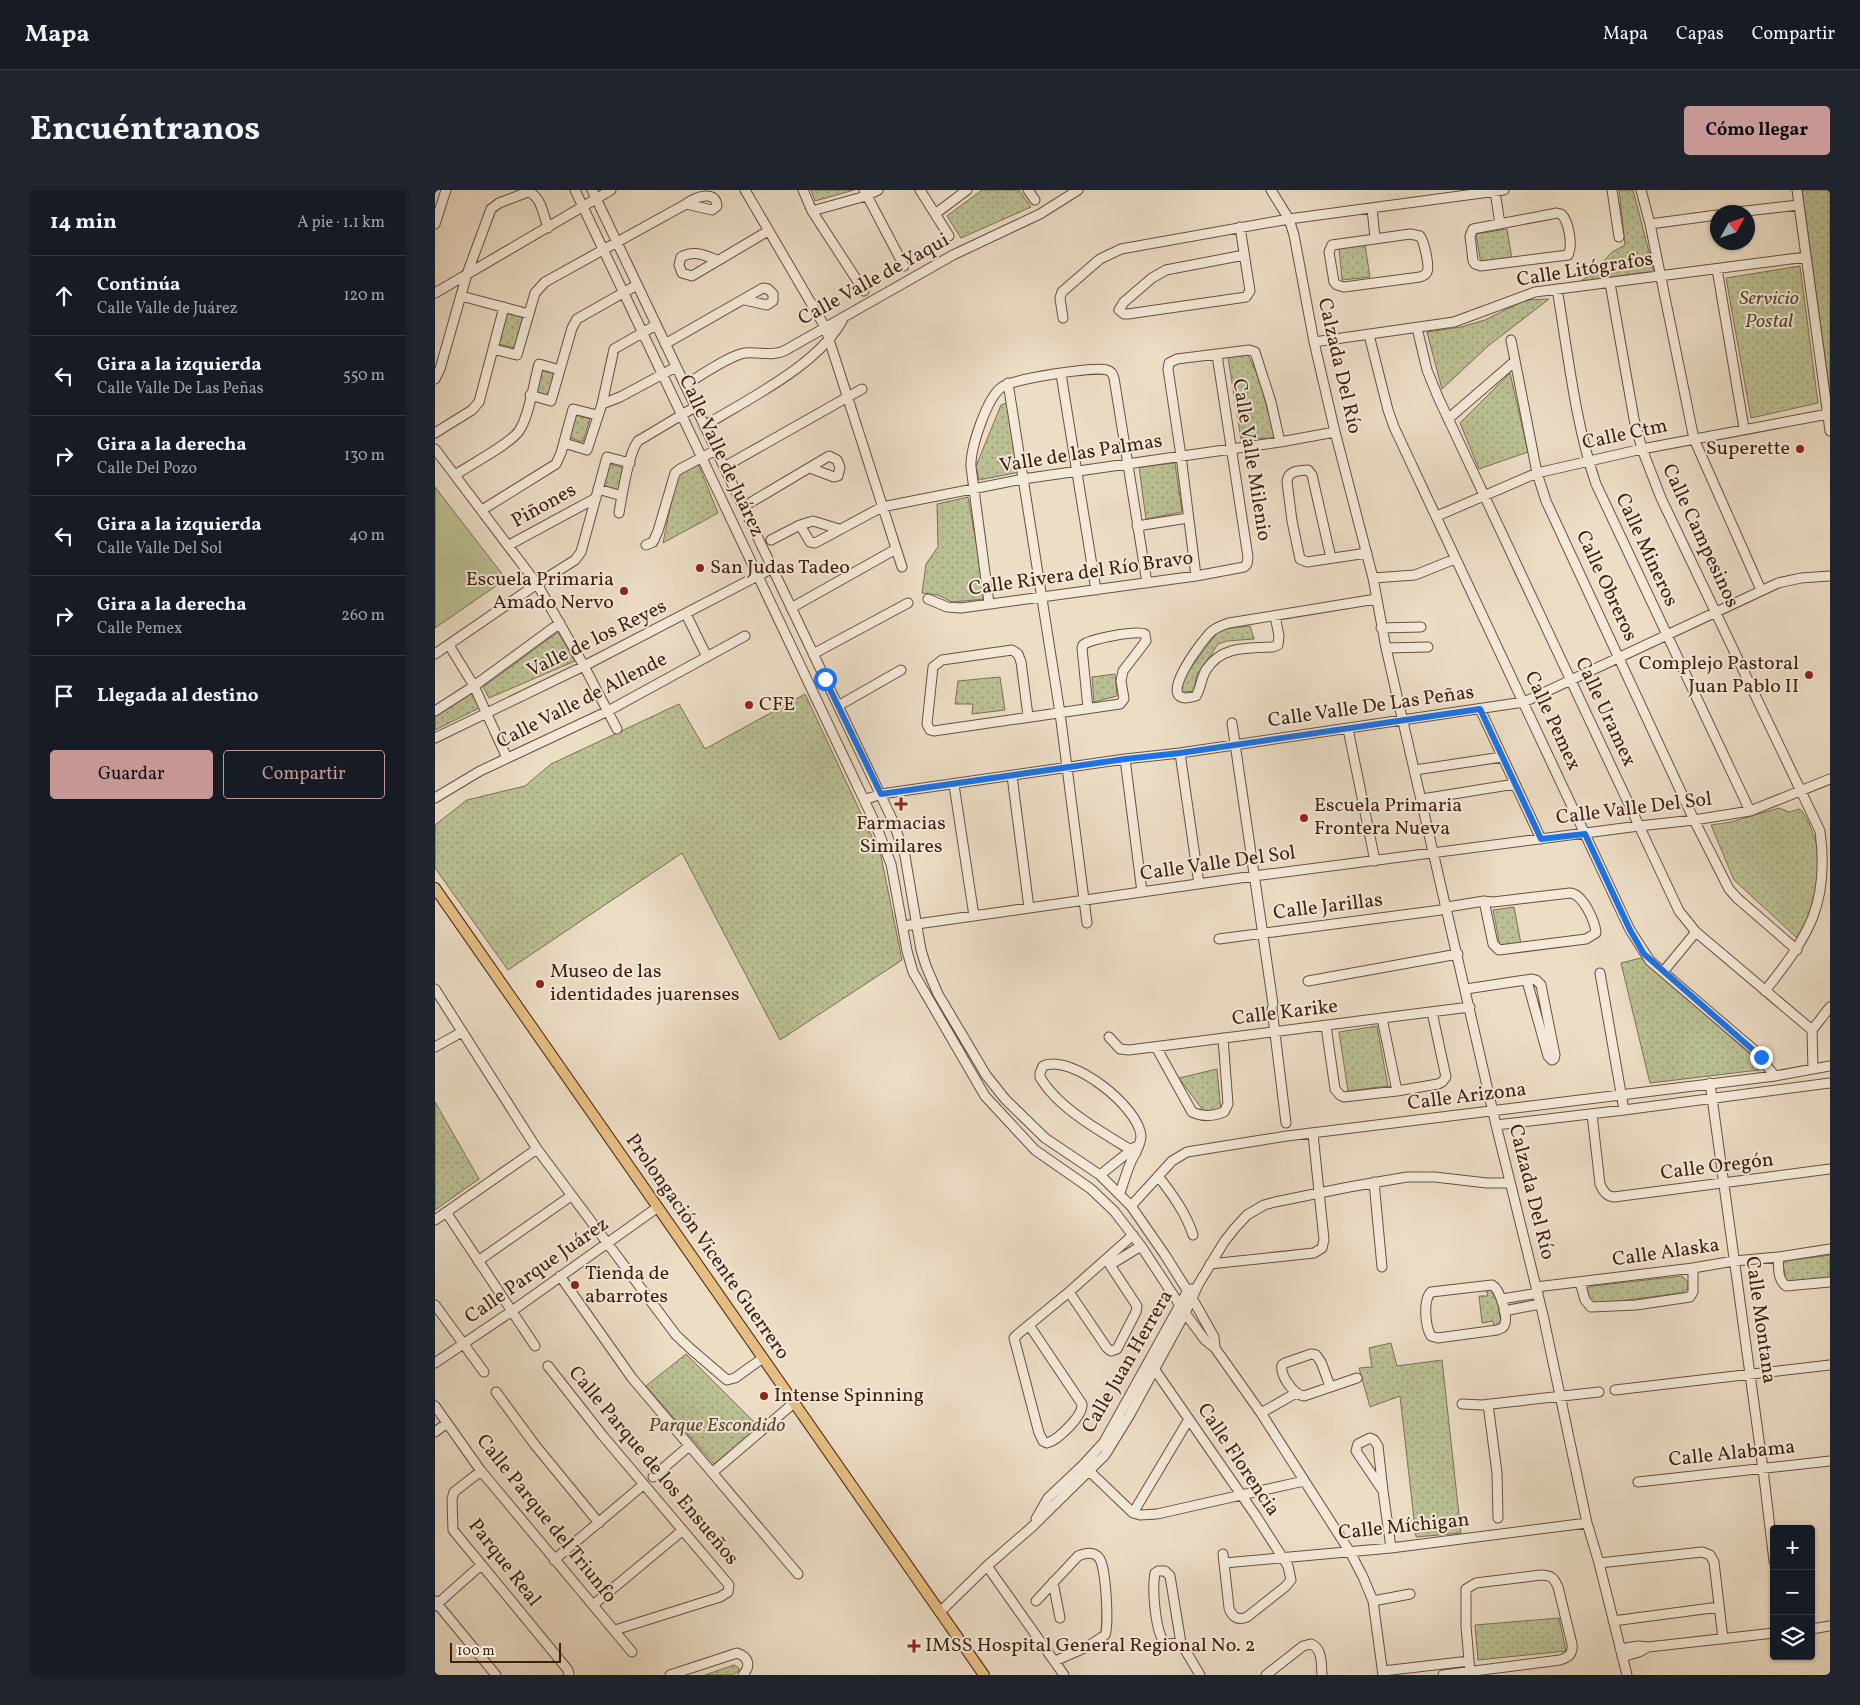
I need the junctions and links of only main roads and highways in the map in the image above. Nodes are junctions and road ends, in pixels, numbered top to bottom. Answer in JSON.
{"nodes":[{"id":1,"x":435,"y":888,"type":"edge"},
{"id":2,"x":984,"y":1675,"type":"edge"}],
"edges":[{"from":1,"to":2,"type":"main road","name":"Prolongación Vicente Guerrero"}]}
